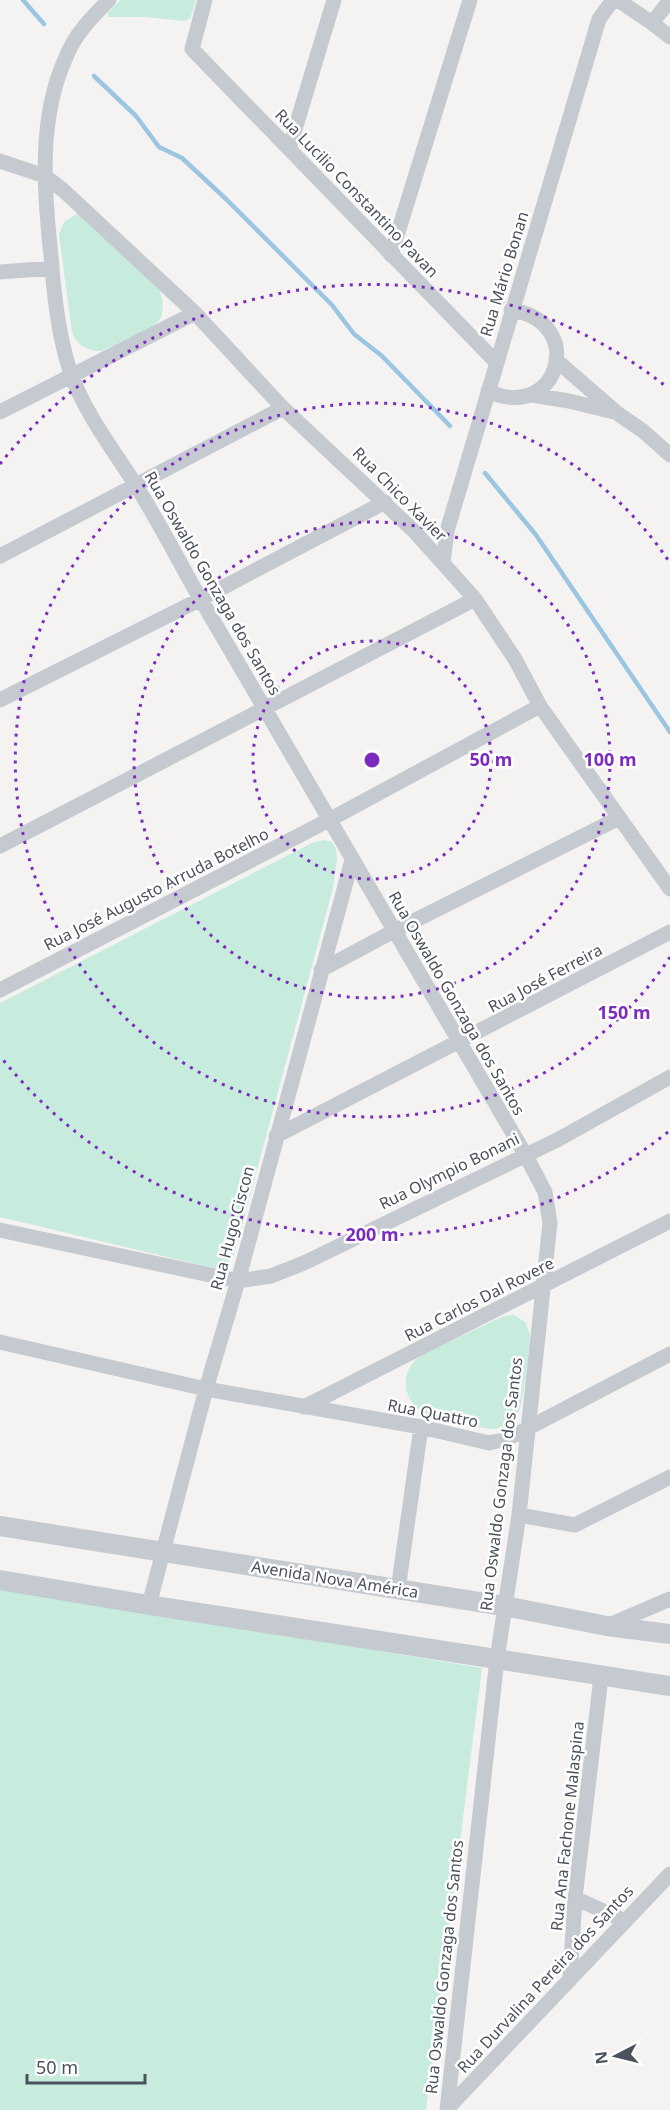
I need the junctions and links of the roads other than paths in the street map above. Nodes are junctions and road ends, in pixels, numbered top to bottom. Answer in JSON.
{"nodes":[{"id":1,"x":109,"y":0,"type":"edge"},
{"id":2,"x":205,"y":0,"type":"edge"},
{"id":3,"x":334,"y":0,"type":"edge"},
{"id":4,"x":470,"y":0,"type":"edge"},
{"id":5,"x":613,"y":0,"type":"edge"},
{"id":6,"x":618,"y":0,"type":"edge"},
{"id":7,"x":670,"y":0,"type":"edge"},
{"id":8,"x":652,"y":23,"type":"junction"},
{"id":9,"x":670,"y":37,"type":"edge"},
{"id":10,"x":289,"y":149,"type":"junction"},
{"id":11,"x":0,"y":160,"type":"edge"},
{"id":12,"x":45,"y":176,"type":"junction"},
{"id":13,"x":391,"y":255,"type":"junction"},
{"id":14,"x":52,"y":268,"type":"junction"},
{"id":15,"x":0,"y":272,"type":"edge"},
{"id":16,"x":511,"y":310,"type":"junction"},
{"id":17,"x":195,"y":313,"type":"junction"},
{"id":18,"x":556,"y":360,"type":"junction"},
{"id":19,"x":496,"y":362,"type":"junction"},
{"id":20,"x":72,"y":375,"type":"junction"},
{"id":21,"x":488,"y":392,"type":"junction"},
{"id":22,"x":531,"y":395,"type":"junction"},
{"id":23,"x":284,"y":408,"type":"junction"},
{"id":24,"x":0,"y":412,"type":"edge"},
{"id":25,"x":617,"y":412,"type":"junction"},
{"id":26,"x":670,"y":455,"type":"edge"},
{"id":27,"x":136,"y":484,"type":"junction"},
{"id":28,"x":385,"y":502,"type":"junction"},
{"id":29,"x":0,"y":556,"type":"edge"},
{"id":30,"x":443,"y":563,"type":"junction"},
{"id":31,"x":201,"y":599,"type":"junction"},
{"id":32,"x":475,"y":599,"type":"junction"},
{"id":33,"x":0,"y":699,"type":"edge"},
{"id":34,"x":540,"y":706,"type":"junction"},
{"id":35,"x":265,"y":709,"type":"junction"},
{"id":36,"x":619,"y":818,"type":"junction"},
{"id":37,"x":329,"y":820,"type":"junction"},
{"id":38,"x":0,"y":846,"type":"edge"},
{"id":39,"x":352,"y":860,"type":"junction"},
{"id":40,"x":670,"y":889,"type":"edge"},
{"id":41,"x":394,"y":931,"type":"junction"},
{"id":42,"x":670,"y":932,"type":"edge"},
{"id":43,"x":321,"y":970,"type":"junction"},
{"id":44,"x":0,"y":990,"type":"edge"},
{"id":45,"x":459,"y":1043,"type":"junction"},
{"id":46,"x":670,"y":1077,"type":"edge"},
{"id":47,"x":276,"y":1136,"type":"junction"},
{"id":48,"x":525,"y":1154,"type":"junction"},
{"id":49,"x":670,"y":1221,"type":"edge"},
{"id":50,"x":0,"y":1230,"type":"edge"},
{"id":51,"x":238,"y":1281,"type":"junction"},
{"id":52,"x":543,"y":1287,"type":"junction"},
{"id":53,"x":0,"y":1342,"type":"edge"},
{"id":54,"x":670,"y":1354,"type":"edge"},
{"id":55,"x":206,"y":1389,"type":"junction"},
{"id":56,"x":303,"y":1407,"type":"junction"},
{"id":57,"x":421,"y":1427,"type":"junction"},
{"id":58,"x":528,"y":1427,"type":"junction"},
{"id":59,"x":670,"y":1477,"type":"edge"},
{"id":60,"x":519,"y":1515,"type":"junction"},
{"id":61,"x":0,"y":1526,"type":"edge"},
{"id":62,"x":162,"y":1551,"type":"junction"},
{"id":63,"x":0,"y":1580,"type":"edge"},
{"id":64,"x":398,"y":1590,"type":"junction"},
{"id":65,"x":670,"y":1599,"type":"edge"},
{"id":66,"x":148,"y":1605,"type":"junction"},
{"id":67,"x":504,"y":1606,"type":"junction"},
{"id":68,"x":608,"y":1626,"type":"junction"},
{"id":69,"x":670,"y":1634,"type":"edge"},
{"id":70,"x":497,"y":1659,"type":"junction"},
{"id":71,"x":601,"y":1677,"type":"junction"},
{"id":72,"x":670,"y":1686,"type":"edge"},
{"id":73,"x":670,"y":1874,"type":"edge"},
{"id":74,"x":575,"y":1898,"type":"junction"},
{"id":75,"x":625,"y":1922,"type":"junction"},
{"id":76,"x":570,"y":1980,"type":"junction"},
{"id":77,"x":447,"y":2110,"type":"edge"}],
"edges":[{"from":1,"to":12,"type":"street","name":"Rua Oswaldo Gonzaga dos Santos"},
{"from":2,"to":10,"type":"street","name":"Rua Lucilio Constantino Pavan"},
{"from":3,"to":10,"type":"street"},
{"from":4,"to":13,"type":"street"},
{"from":5,"to":16,"type":"street","name":"Rua Mário Bonan"},
{"from":6,"to":8,"type":"street"},
{"from":7,"to":8,"type":"street"},
{"from":8,"to":9,"type":"street"},
{"from":10,"to":13,"type":"street","name":"Rua Lucilio Constantino Pavan"},
{"from":11,"to":12,"type":"street","name":"Rua Chico Xavier"},
{"from":12,"to":14,"type":"street","name":"Rua Oswaldo Gonzaga dos Santos"},
{"from":12,"to":17,"type":"street","name":"Rua Chico Xavier"},
{"from":13,"to":19,"type":"street","name":"Rua Lucilio Constantino Pavan"},
{"from":14,"to":15,"type":"street"},
{"from":14,"to":20,"type":"street","name":"Rua Oswaldo Gonzaga dos Santos"},
{"from":16,"to":18,"type":"street"},
{"from":16,"to":19,"type":"street","name":"Rua Mário Bonan"},
{"from":17,"to":20,"type":"street"},
{"from":17,"to":23,"type":"street","name":"Rua Chico Xavier"},
{"from":18,"to":22,"type":"street"},
{"from":18,"to":25,"type":"street"},
{"from":19,"to":21,"type":"street","name":"Rua Mário Bonan"},
{"from":20,"to":24,"type":"street"},
{"from":20,"to":27,"type":"street","name":"Rua Oswaldo Gonzaga dos Santos"},
{"from":21,"to":22,"type":"street"},
{"from":21,"to":30,"type":"street","name":"Rua Mário Bonan"},
{"from":22,"to":25,"type":"street"},
{"from":23,"to":27,"type":"street"},
{"from":23,"to":28,"type":"street","name":"Rua Chico Xavier"},
{"from":25,"to":26,"type":"street"},
{"from":27,"to":29,"type":"street"},
{"from":27,"to":31,"type":"street","name":"Rua Oswaldo Gonzaga dos Santos"},
{"from":28,"to":30,"type":"street","name":"Rua Chico Xavier"},
{"from":28,"to":31,"type":"street"},
{"from":30,"to":32,"type":"street","name":"Rua Chico Xavier"},
{"from":31,"to":33,"type":"street"},
{"from":31,"to":35,"type":"street","name":"Rua Oswaldo Gonzaga dos Santos"},
{"from":32,"to":34,"type":"street","name":"Rua Chico Xavier"},
{"from":32,"to":35,"type":"street"},
{"from":34,"to":36,"type":"street","name":"Rua Chico Xavier"},
{"from":34,"to":37,"type":"street","name":"Rua José Augusto Arruda Botelho"},
{"from":35,"to":37,"type":"street","name":"Rua Oswaldo Gonzaga dos Santos"},
{"from":35,"to":38,"type":"street"},
{"from":36,"to":40,"type":"street","name":"Rua Chico Xavier"},
{"from":36,"to":41,"type":"street"},
{"from":37,"to":39,"type":"street","name":"Rua Oswaldo Gonzaga dos Santos"},
{"from":37,"to":44,"type":"street","name":"Rua José Augusto Arruda Botelho"},
{"from":39,"to":41,"type":"street","name":"Rua Oswaldo Gonzaga dos Santos"},
{"from":39,"to":43,"type":"street","name":"Rua Hugo Ciscon"},
{"from":41,"to":43,"type":"street"},
{"from":41,"to":45,"type":"street","name":"Rua Oswaldo Gonzaga dos Santos"},
{"from":42,"to":45,"type":"street","name":"Rua José Ferreira"},
{"from":43,"to":47,"type":"street","name":"Rua Hugo Ciscon"},
{"from":45,"to":47,"type":"street","name":"Rua José Ferreira"},
{"from":45,"to":48,"type":"street","name":"Rua Oswaldo Gonzaga dos Santos"},
{"from":46,"to":48,"type":"street","name":"Rua Olympio Bonani"},
{"from":47,"to":51,"type":"street","name":"Rua Hugo Ciscon"},
{"from":48,"to":51,"type":"street","name":"Rua Olympio Bonani"},
{"from":48,"to":52,"type":"street","name":"Rua Oswaldo Gonzaga dos Santos"},
{"from":49,"to":52,"type":"street","name":"Rua Carlos Dal Rovere"},
{"from":50,"to":51,"type":"street"},
{"from":51,"to":55,"type":"street","name":"Rua Hugo Ciscon"},
{"from":52,"to":56,"type":"street","name":"Rua Carlos Dal Rovere"},
{"from":52,"to":58,"type":"street","name":"Rua Oswaldo Gonzaga dos Santos"},
{"from":53,"to":55,"type":"street","name":"Rua Quattro"},
{"from":54,"to":58,"type":"street","name":"Rua Quattro"},
{"from":55,"to":56,"type":"street","name":"Rua Quattro"},
{"from":55,"to":62,"type":"street","name":"Rua Hugo Ciscon"},
{"from":56,"to":57,"type":"street","name":"Rua Quattro"},
{"from":57,"to":58,"type":"street","name":"Rua Quattro"},
{"from":57,"to":64,"type":"street"},
{"from":58,"to":60,"type":"street","name":"Rua Oswaldo Gonzaga dos Santos"},
{"from":59,"to":60,"type":"street"},
{"from":60,"to":67,"type":"street","name":"Rua Oswaldo Gonzaga dos Santos"},
{"from":61,"to":62,"type":"street","name":"Avenida Nova América"},
{"from":62,"to":64,"type":"street","name":"Avenida Nova América"},
{"from":62,"to":66,"type":"street","name":"Rua Hugo Ciscon"},
{"from":63,"to":66,"type":"street"},
{"from":64,"to":67,"type":"street","name":"Avenida Nova América"},
{"from":65,"to":68,"type":"street"},
{"from":66,"to":70,"type":"street"},
{"from":67,"to":68,"type":"street","name":"Avenida Nova América"},
{"from":67,"to":70,"type":"street","name":"Rua Oswaldo Gonzaga dos Santos"},
{"from":68,"to":69,"type":"street","name":"Avenida Nova América"},
{"from":70,"to":71,"type":"street"},
{"from":70,"to":77,"type":"street","name":"Rua Oswaldo Gonzaga dos Santos"},
{"from":71,"to":72,"type":"street"},
{"from":71,"to":74,"type":"street","name":"Rua Ana Fachone Malaspina"},
{"from":73,"to":75,"type":"street","name":"Rua Durvalina Pereira dos Santos"},
{"from":74,"to":75,"type":"street"},
{"from":74,"to":76,"type":"street","name":"Rua Ana Fachone Malaspina"},
{"from":75,"to":76,"type":"street","name":"Rua Durvalina Pereira dos Santos"},
{"from":76,"to":77,"type":"street","name":"Rua Durvalina Pereira dos Santos"}]}
